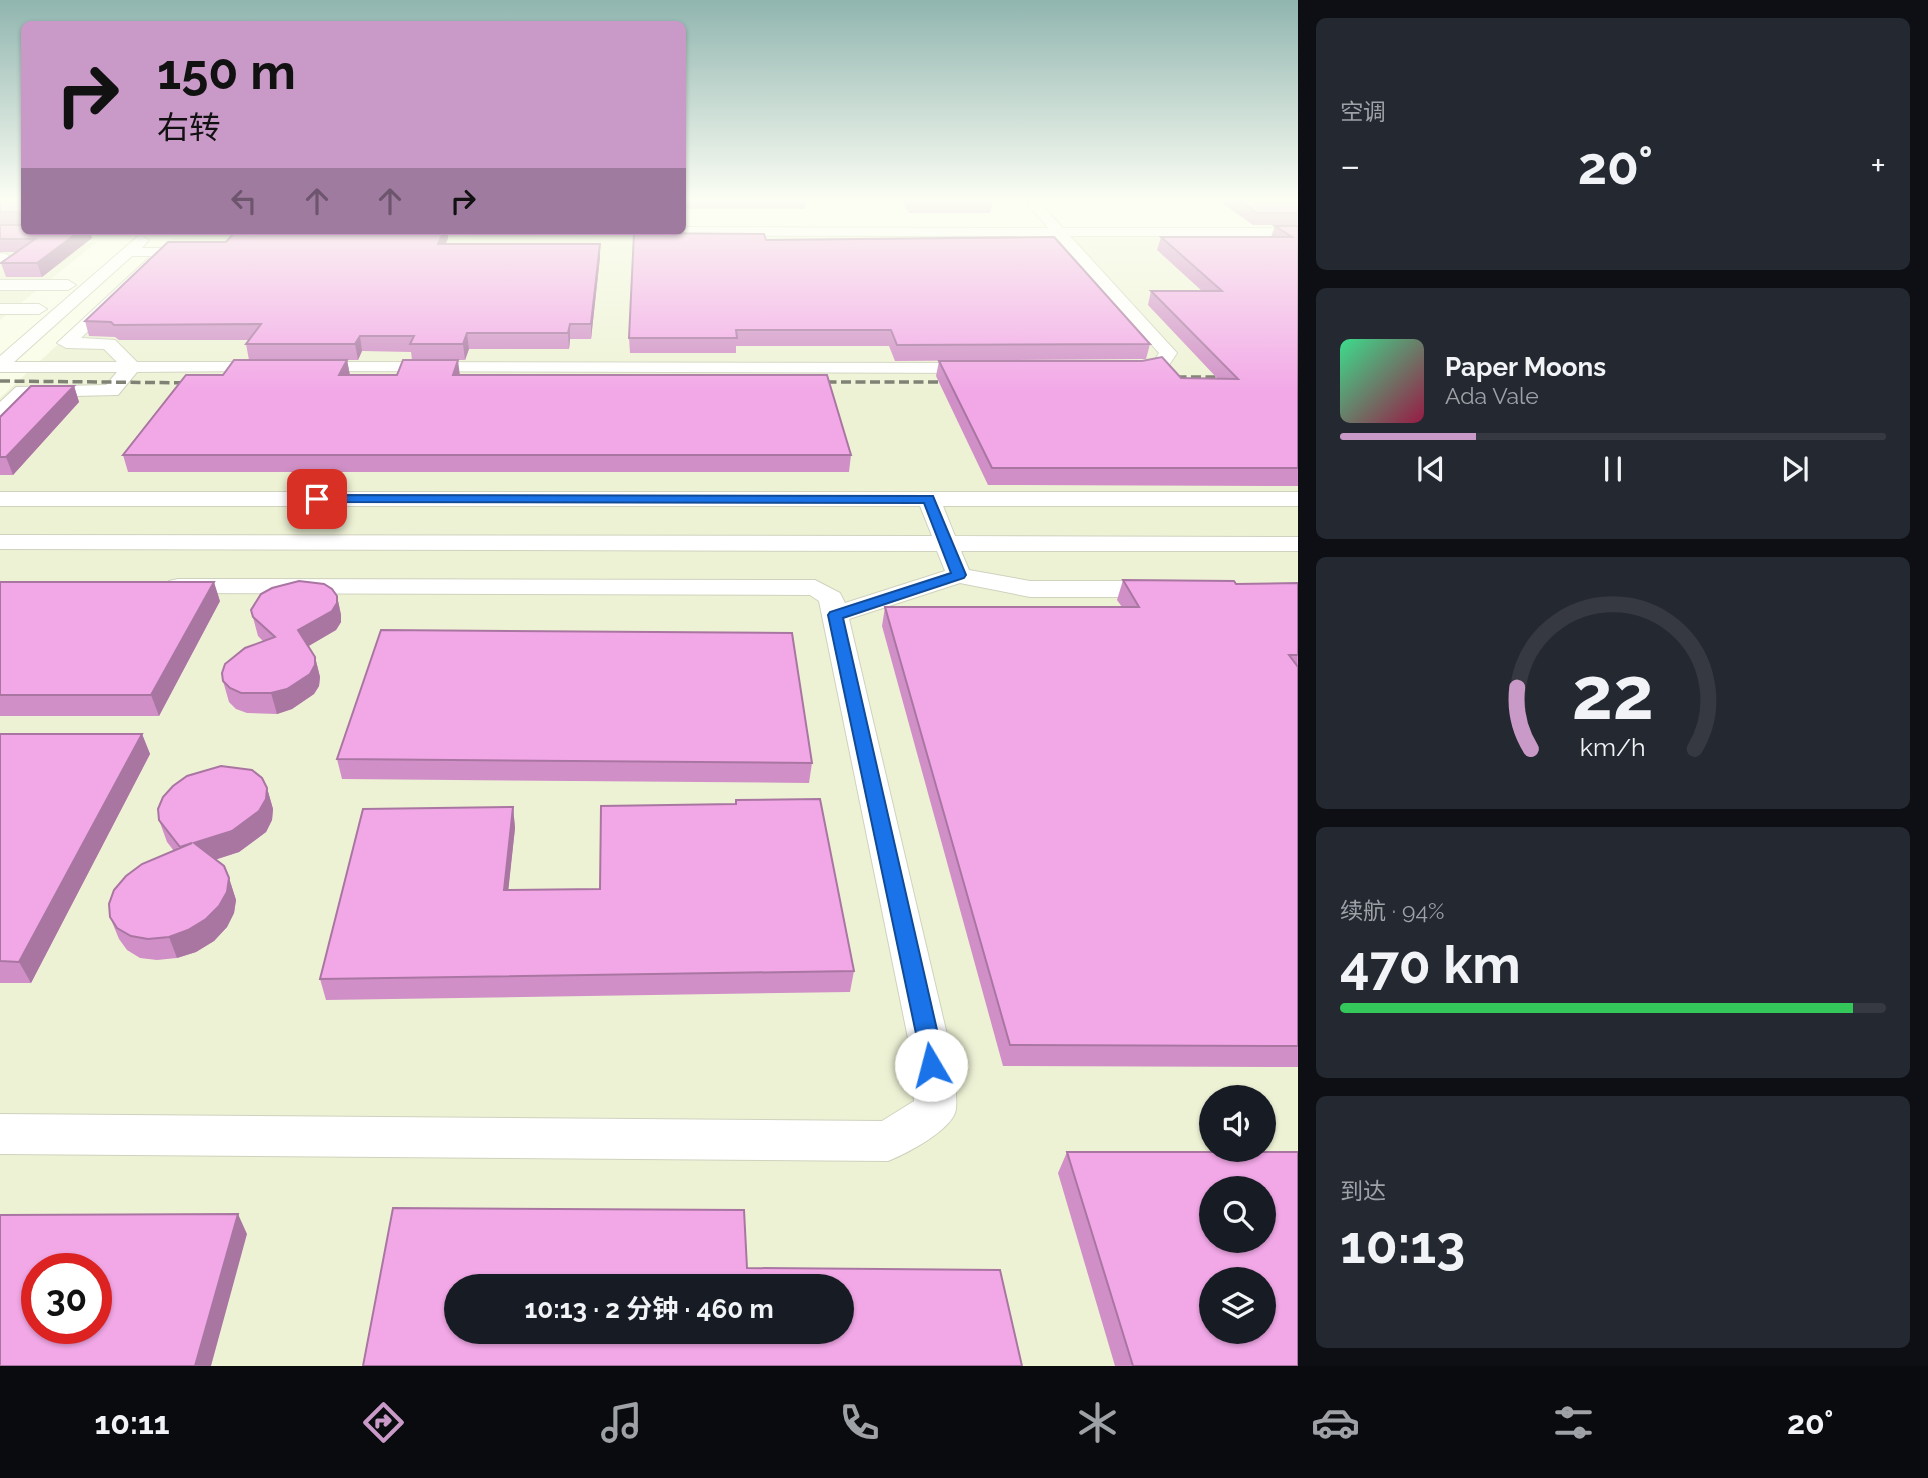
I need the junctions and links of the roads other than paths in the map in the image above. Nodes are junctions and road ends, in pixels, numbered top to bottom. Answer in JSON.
{"nodes":[{"id":1,"x":92,"y":265,"type":"edge"},
{"id":2,"x":115,"y":265,"type":"edge"},
{"id":3,"x":150,"y":265,"type":"edge"},
{"id":4,"x":1090,"y":265,"type":"edge"},
{"id":5,"x":0,"y":285,"type":"edge"},
{"id":6,"x":68,"y":285,"type":"junction"},
{"id":7,"x":0,"y":309,"type":"edge"},
{"id":8,"x":39,"y":309,"type":"junction"},
{"id":9,"x":20,"y":324,"type":"dead end"},
{"id":10,"x":0,"y":366,"type":"edge"},
{"id":11,"x":132,"y":367,"type":"junction"},
{"id":12,"x":988,"y":368,"type":"edge"},
{"id":13,"x":1111,"y":369,"type":"edge"},
{"id":14,"x":0,"y":413,"type":"edge"},
{"id":15,"x":29,"y":479,"type":"dead end"},
{"id":16,"x":929,"y":499,"type":"junction"},
{"id":17,"x":1298,"y":499,"type":"edge"},
{"id":18,"x":4,"y":503,"type":"edge"},
{"id":19,"x":0,"y":542,"type":"edge"},
{"id":20,"x":948,"y":543,"type":"junction"},
{"id":21,"x":1298,"y":544,"type":"edge"},
{"id":22,"x":959,"y":575,"type":"junction"},
{"id":23,"x":152,"y":586,"type":"edge"},
{"id":24,"x":1178,"y":589,"type":"edge"},
{"id":25,"x":835,"y":615,"type":"junction"},
{"id":26,"x":0,"y":1134,"type":"edge"}],
"edges":[{"from":1,"to":6,"type":"street"},
{"from":2,"to":10,"type":"street"},
{"from":3,"to":11,"type":"street"},
{"from":4,"to":13,"type":"street"},
{"from":5,"to":6,"type":"street"},
{"from":6,"to":8,"type":"street"},
{"from":7,"to":8,"type":"street"},
{"from":8,"to":9,"type":"street"},
{"from":10,"to":11,"type":"street"},
{"from":11,"to":12,"type":"street"},
{"from":11,"to":14,"type":"street"},
{"from":15,"to":18,"type":"street"},
{"from":16,"to":17,"type":"street"},
{"from":16,"to":18,"type":"street"},
{"from":16,"to":20,"type":"street"},
{"from":19,"to":20,"type":"street"},
{"from":20,"to":21,"type":"street"},
{"from":20,"to":22,"type":"street"},
{"from":22,"to":24,"type":"street"},
{"from":22,"to":25,"type":"street"},
{"from":23,"to":25,"type":"street"},
{"from":25,"to":26,"type":"street"}]}
